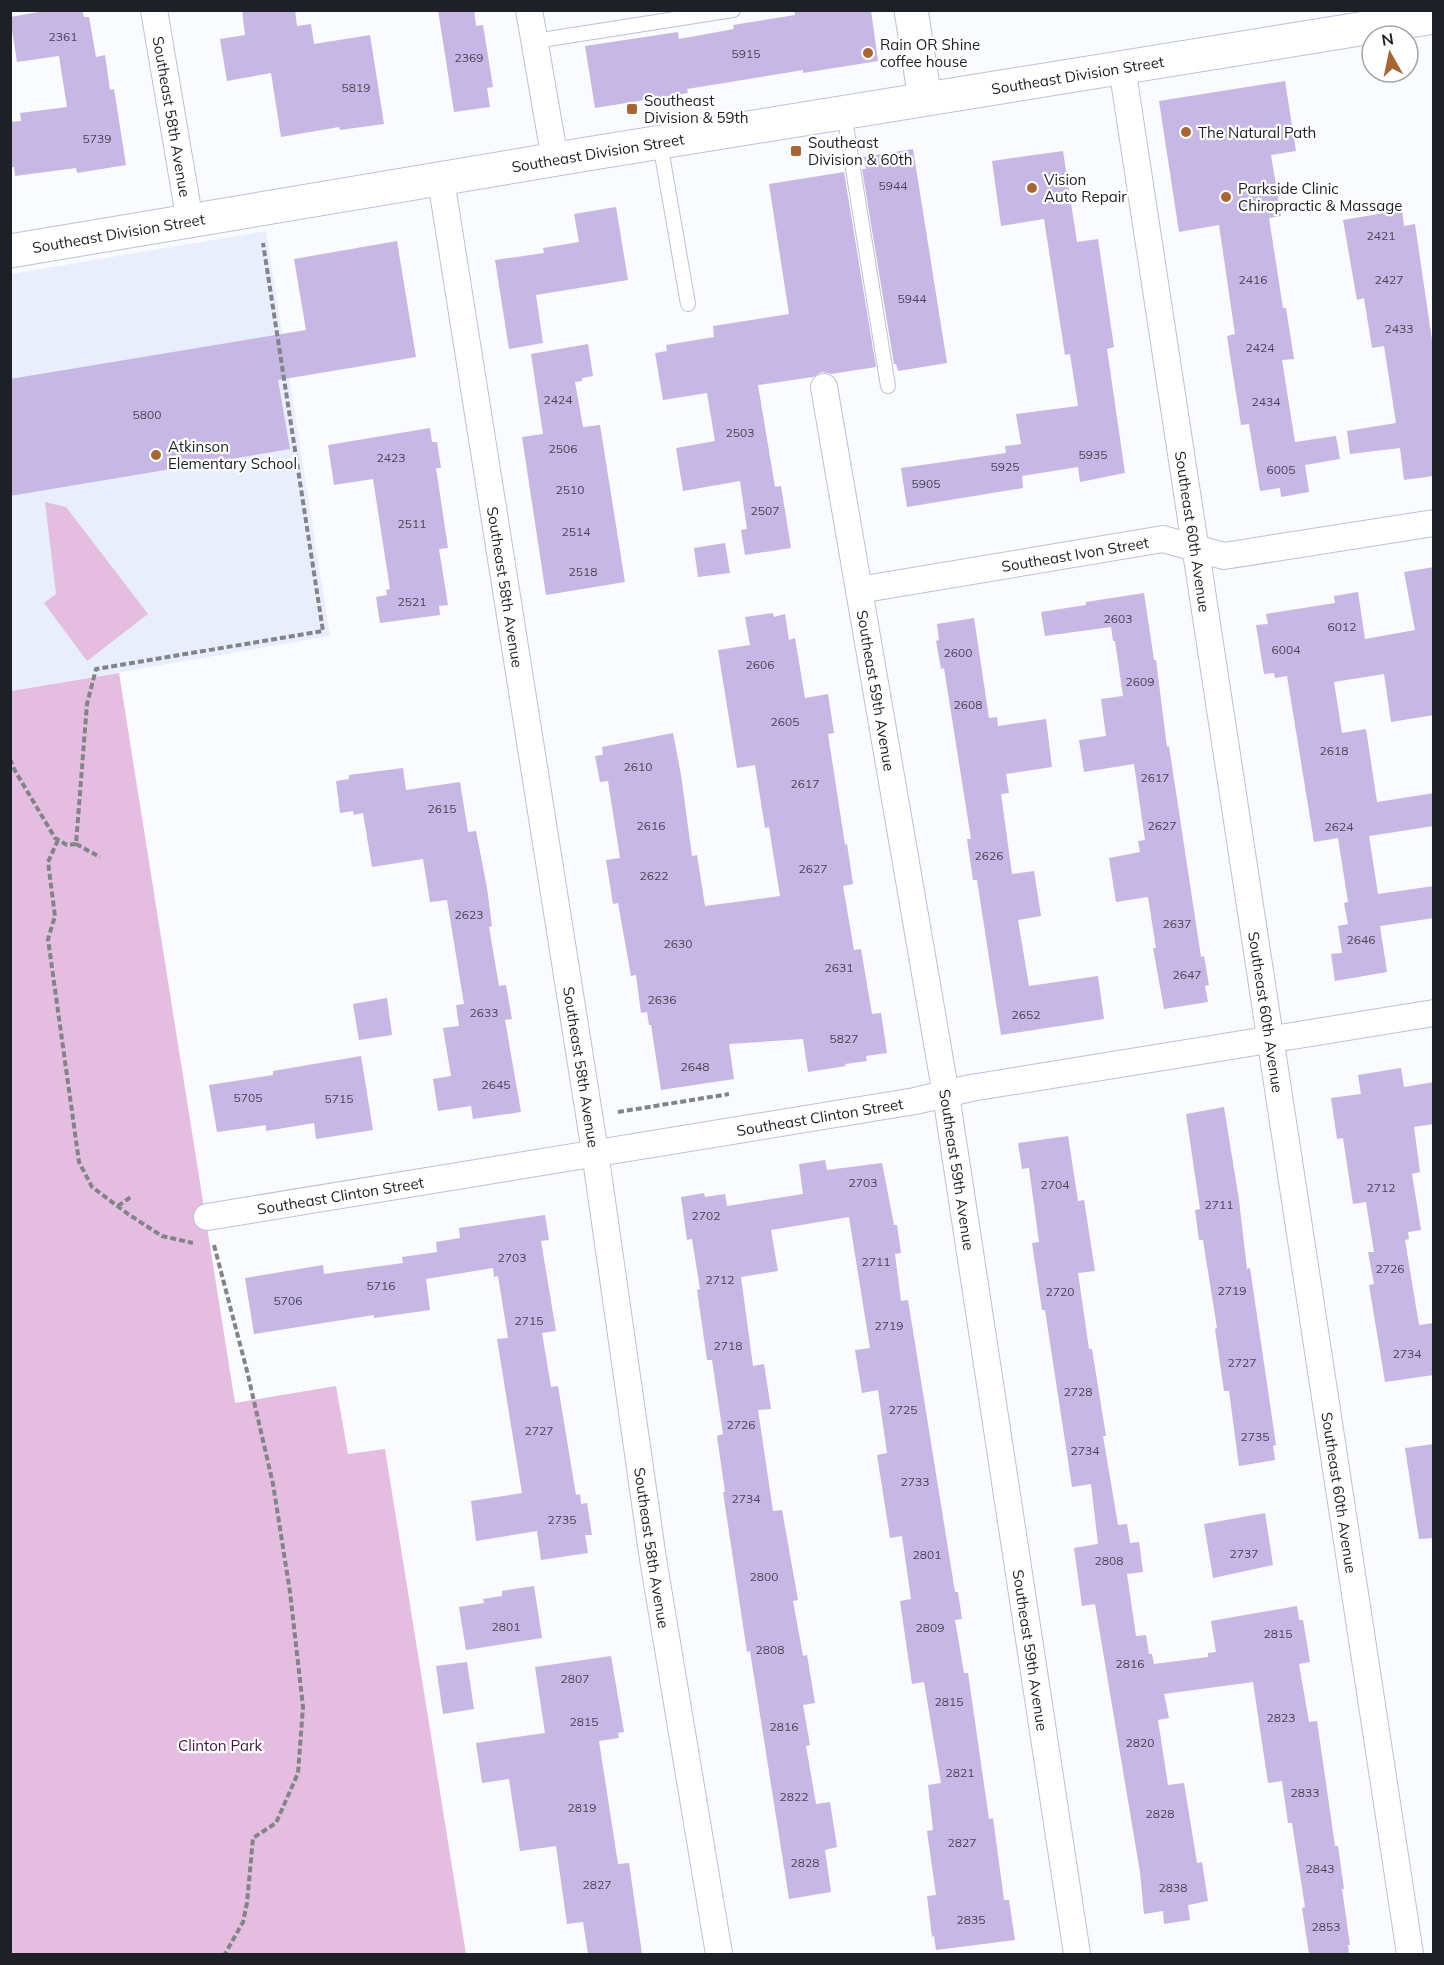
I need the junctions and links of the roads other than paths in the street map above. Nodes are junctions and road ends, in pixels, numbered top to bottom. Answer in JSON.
{"nodes":[{"id":1,"x":154,"y":10,"type":"edge"},
{"id":2,"x":530,"y":10,"type":"edge"},
{"id":3,"x":733,"y":10,"type":"edge"},
{"id":4,"x":911,"y":10,"type":"edge"},
{"id":5,"x":1434,"y":17,"type":"edge"},
{"id":6,"x":1368,"y":19,"type":"edge"},
{"id":7,"x":535,"y":41,"type":"junction"},
{"id":8,"x":1122,"y":68,"type":"junction"},
{"id":9,"x":925,"y":99,"type":"junction"},
{"id":10,"x":844,"y":113,"type":"junction"},
{"id":11,"x":660,"y":143,"type":"junction"},
{"id":12,"x":555,"y":160,"type":"junction"},
{"id":13,"x":441,"y":180,"type":"junction"},
{"id":14,"x":190,"y":222,"type":"junction"},
{"id":15,"x":10,"y":251,"type":"edge"},
{"id":16,"x":688,"y":304,"type":"dead end"},
{"id":17,"x":888,"y":386,"type":"dead end"},
{"id":18,"x":824,"y":387,"type":"dead end"},
{"id":19,"x":1434,"y":523,"type":"edge"},
{"id":20,"x":1197,"y":548,"type":"junction"},
{"id":21,"x":859,"y":590,"type":"junction"},
{"id":22,"x":1434,"y":1013,"type":"edge"},
{"id":23,"x":1271,"y":1041,"type":"junction"},
{"id":24,"x":946,"y":1095,"type":"junction"},
{"id":25,"x":595,"y":1152,"type":"junction"},
{"id":26,"x":207,"y":1217,"type":"dead end"},
{"id":27,"x":719,"y":1954,"type":"edge"},
{"id":28,"x":1077,"y":1954,"type":"edge"},
{"id":29,"x":1410,"y":1954,"type":"edge"}],
"edges":[{"from":1,"to":14,"type":"street","name":"Southeast 58th Avenue"},
{"from":2,"to":7,"type":"street"},
{"from":3,"to":7,"type":"lane"},
{"from":4,"to":9,"type":"main road"},
{"from":5,"to":6,"type":"main road","name":"Southeast Division Street"},
{"from":6,"to":8,"type":"main road","name":"Southeast Division Street"},
{"from":7,"to":12,"type":"street"},
{"from":8,"to":9,"type":"main road","name":"Southeast Division Street"},
{"from":8,"to":20,"type":"street","name":"Southeast 60th Avenue"},
{"from":9,"to":10,"type":"main road","name":"Southeast Division Street"},
{"from":10,"to":11,"type":"main road","name":"Southeast Division Street"},
{"from":10,"to":17,"type":"lane"},
{"from":11,"to":12,"type":"main road","name":"Southeast Division Street"},
{"from":11,"to":16,"type":"lane"},
{"from":12,"to":13,"type":"main road","name":"Southeast Division Street"},
{"from":13,"to":14,"type":"main road","name":"Southeast Division Street"},
{"from":13,"to":25,"type":"street","name":"Southeast 58th Avenue"},
{"from":14,"to":15,"type":"main road","name":"Southeast Division Street"},
{"from":18,"to":21,"type":"street","name":"Southeast 59th Avenue"},
{"from":19,"to":20,"type":"street","name":"Southeast Ivon Street"},
{"from":20,"to":21,"type":"street","name":"Southeast Ivon Street"},
{"from":20,"to":23,"type":"street","name":"Southeast 60th Avenue"},
{"from":21,"to":24,"type":"street","name":"Southeast 59th Avenue"},
{"from":22,"to":23,"type":"street","name":"Southeast Clinton Street"},
{"from":23,"to":24,"type":"street","name":"Southeast Clinton Street"},
{"from":23,"to":29,"type":"street","name":"Southeast 60th Avenue"},
{"from":24,"to":25,"type":"street","name":"Southeast Clinton Street"},
{"from":24,"to":28,"type":"street","name":"Southeast 59th Avenue"},
{"from":25,"to":26,"type":"street","name":"Southeast Clinton Street"},
{"from":25,"to":27,"type":"street","name":"Southeast 58th Avenue"}]}
